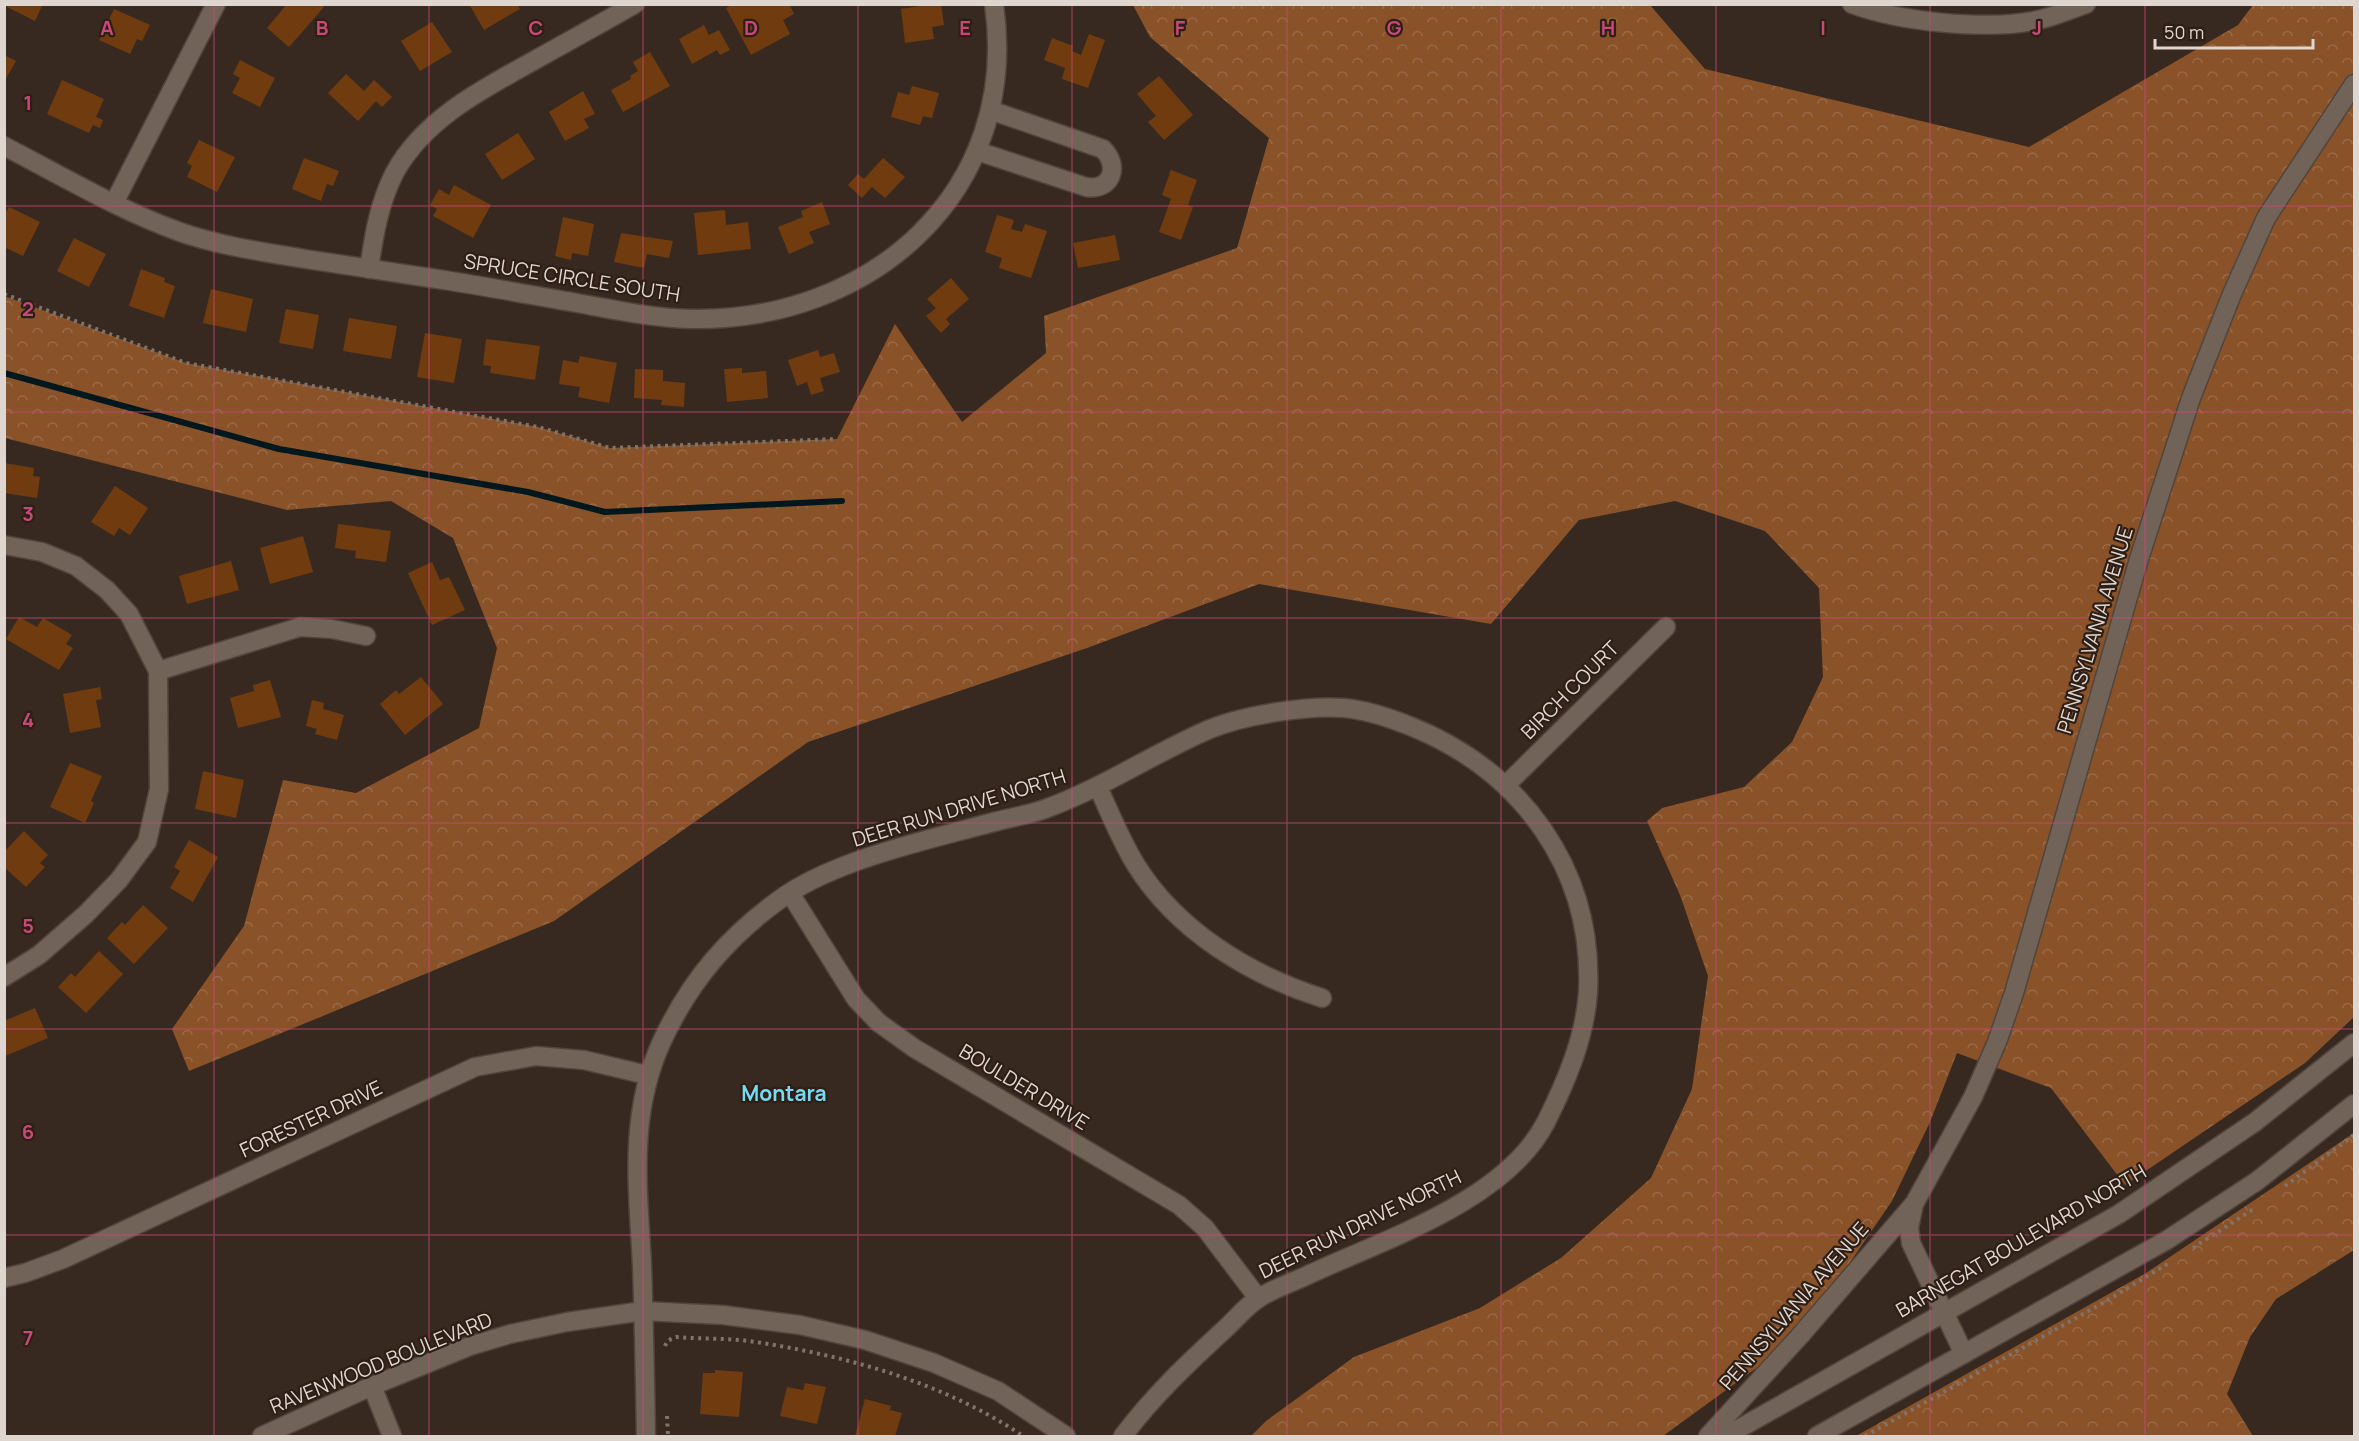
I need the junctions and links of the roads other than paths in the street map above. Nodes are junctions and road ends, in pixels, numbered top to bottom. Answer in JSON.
{"nodes":[{"id":1,"x":216,"y":4,"type":"edge"},
{"id":2,"x":635,"y":4,"type":"edge"},
{"id":3,"x":994,"y":4,"type":"edge"},
{"id":4,"x":1852,"y":4,"type":"edge"},
{"id":5,"x":2086,"y":4,"type":"edge"},
{"id":6,"x":2355,"y":84,"type":"edge"},
{"id":7,"x":990,"y":110,"type":"junction"},
{"id":8,"x":4,"y":146,"type":"edge"},
{"id":9,"x":977,"y":151,"type":"junction"},
{"id":10,"x":114,"y":203,"type":"junction"},
{"id":11,"x":369,"y":268,"type":"junction"},
{"id":12,"x":4,"y":545,"type":"edge"},
{"id":13,"x":1666,"y":627,"type":"dead end"},
{"id":14,"x":366,"y":636,"type":"dead end"},
{"id":15,"x":158,"y":671,"type":"junction"},
{"id":16,"x":1506,"y":785,"type":"junction"},
{"id":17,"x":1098,"y":787,"type":"junction"},
{"id":18,"x":790,"y":893,"type":"junction"},
{"id":19,"x":4,"y":976,"type":"edge"},
{"id":20,"x":1322,"y":998,"type":"dead end"},
{"id":21,"x":2355,"y":1043,"type":"edge"},
{"id":22,"x":647,"y":1076,"type":"junction"},
{"id":23,"x":2355,"y":1104,"type":"edge"},
{"id":24,"x":1914,"y":1204,"type":"junction"},
{"id":25,"x":4,"y":1278,"type":"edge"},
{"id":26,"x":1258,"y":1299,"type":"junction"},
{"id":27,"x":644,"y":1311,"type":"junction"},
{"id":28,"x":1944,"y":1312,"type":"junction"},
{"id":29,"x":1964,"y":1354,"type":"junction"},
{"id":30,"x":372,"y":1386,"type":"junction"},
{"id":31,"x":262,"y":1437,"type":"edge"},
{"id":32,"x":392,"y":1437,"type":"edge"},
{"id":33,"x":646,"y":1437,"type":"edge"},
{"id":34,"x":1066,"y":1437,"type":"edge"},
{"id":35,"x":1123,"y":1437,"type":"edge"},
{"id":36,"x":1708,"y":1437,"type":"edge"},
{"id":37,"x":1725,"y":1437,"type":"edge"},
{"id":38,"x":1817,"y":1437,"type":"edge"}],
"edges":[{"from":1,"to":10,"type":"street"},
{"from":2,"to":11,"type":"street"},
{"from":3,"to":7,"type":"street","name":"SPRUCE CIRCLE SOUTH"},
{"from":4,"to":5,"type":"street"},
{"from":6,"to":24,"type":"street","name":"PENNSYLVANIA AVENUE"},
{"from":7,"to":9,"type":"street","name":"SPRUCE CIRCLE SOUTH"},
{"from":7,"to":9,"type":"street"},
{"from":8,"to":10,"type":"street","name":"SPRUCE CIRCLE SOUTH"},
{"from":9,"to":11,"type":"street","name":"SPRUCE CIRCLE SOUTH"},
{"from":10,"to":11,"type":"street","name":"SPRUCE CIRCLE SOUTH"},
{"from":12,"to":15,"type":"street"},
{"from":13,"to":16,"type":"street","name":"BIRCH COURT"},
{"from":14,"to":15,"type":"street"},
{"from":15,"to":19,"type":"street"},
{"from":16,"to":17,"type":"street","name":"DEER RUN DRIVE NORTH"},
{"from":16,"to":26,"type":"street","name":"DEER RUN DRIVE NORTH"},
{"from":17,"to":18,"type":"street","name":"DEER RUN DRIVE NORTH"},
{"from":17,"to":20,"type":"street"},
{"from":18,"to":22,"type":"street","name":"DEER RUN DRIVE NORTH"},
{"from":18,"to":26,"type":"street","name":"BOULDER DRIVE"},
{"from":21,"to":28,"type":"street","name":"BARNEGAT BOULEVARD NORTH"},
{"from":22,"to":25,"type":"street","name":"FORESTER DRIVE"},
{"from":22,"to":27,"type":"street","name":"DEER RUN DRIVE NORTH"},
{"from":23,"to":29,"type":"street"},
{"from":24,"to":28,"type":"street","name":"PENNSYLVANIA AVENUE"},
{"from":24,"to":36,"type":"street","name":"PENNSYLVANIA AVENUE"},
{"from":26,"to":35,"type":"street","name":"DEER RUN DRIVE NORTH"},
{"from":27,"to":30,"type":"street","name":"RAVENWOOD BOULEVARD"},
{"from":27,"to":33,"type":"street","name":"DEER RUN DRIVE NORTH"},
{"from":27,"to":34,"type":"street","name":"RAVENWOOD BOULEVARD"},
{"from":28,"to":29,"type":"street","name":"PENNSYLVANIA AVENUE"},
{"from":28,"to":37,"type":"street","name":"BARNEGAT BOULEVARD NORTH"},
{"from":29,"to":38,"type":"street"},
{"from":30,"to":31,"type":"street","name":"RAVENWOOD BOULEVARD"},
{"from":30,"to":32,"type":"street"}]}
